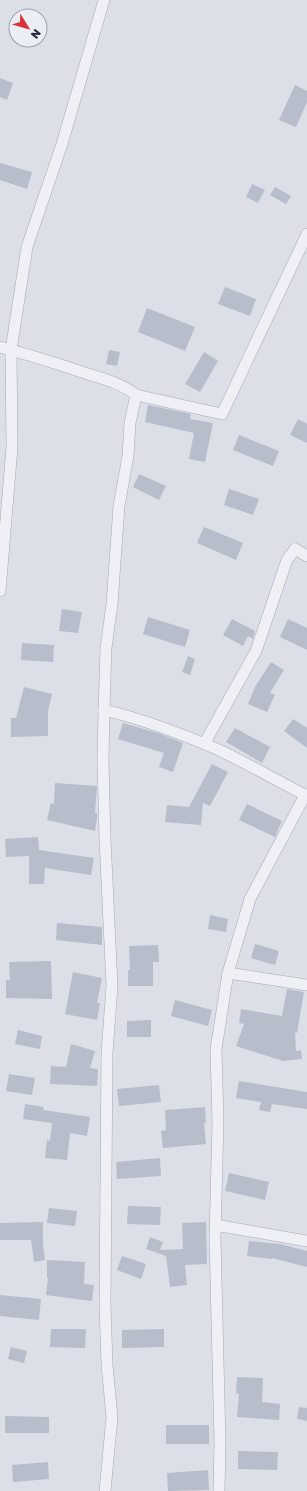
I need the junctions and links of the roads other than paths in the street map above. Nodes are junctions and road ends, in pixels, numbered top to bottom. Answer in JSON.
{"nodes":[{"id":1,"x":104,"y":0,"type":"edge"},
{"id":2,"x":307,"y":234,"type":"edge"},
{"id":3,"x":0,"y":347,"type":"edge"},
{"id":4,"x":11,"y":350,"type":"junction"},
{"id":5,"x":136,"y":394,"type":"junction"},
{"id":6,"x":307,"y":556,"type":"edge"},
{"id":7,"x":0,"y":591,"type":"edge"},
{"id":8,"x":104,"y":710,"type":"junction"},
{"id":9,"x":204,"y":744,"type":"junction"},
{"id":10,"x":306,"y":794,"type":"edge"},
{"id":11,"x":228,"y":973,"type":"junction"},
{"id":12,"x":307,"y":985,"type":"edge"},
{"id":13,"x":215,"y":1225,"type":"junction"},
{"id":14,"x":307,"y":1241,"type":"edge"},
{"id":15,"x":105,"y":1491,"type":"edge"},
{"id":16,"x":219,"y":1491,"type":"edge"}],
"edges":[{"from":1,"to":4,"type":"street"},
{"from":2,"to":5,"type":"street"},
{"from":3,"to":4,"type":"street"},
{"from":4,"to":5,"type":"street"},
{"from":4,"to":7,"type":"street"},
{"from":5,"to":8,"type":"street"},
{"from":6,"to":9,"type":"street"},
{"from":8,"to":9,"type":"street"},
{"from":8,"to":15,"type":"street"},
{"from":9,"to":10,"type":"street"},
{"from":10,"to":11,"type":"street"},
{"from":11,"to":12,"type":"street"},
{"from":11,"to":13,"type":"street"},
{"from":13,"to":14,"type":"street"},
{"from":13,"to":16,"type":"street"}]}
